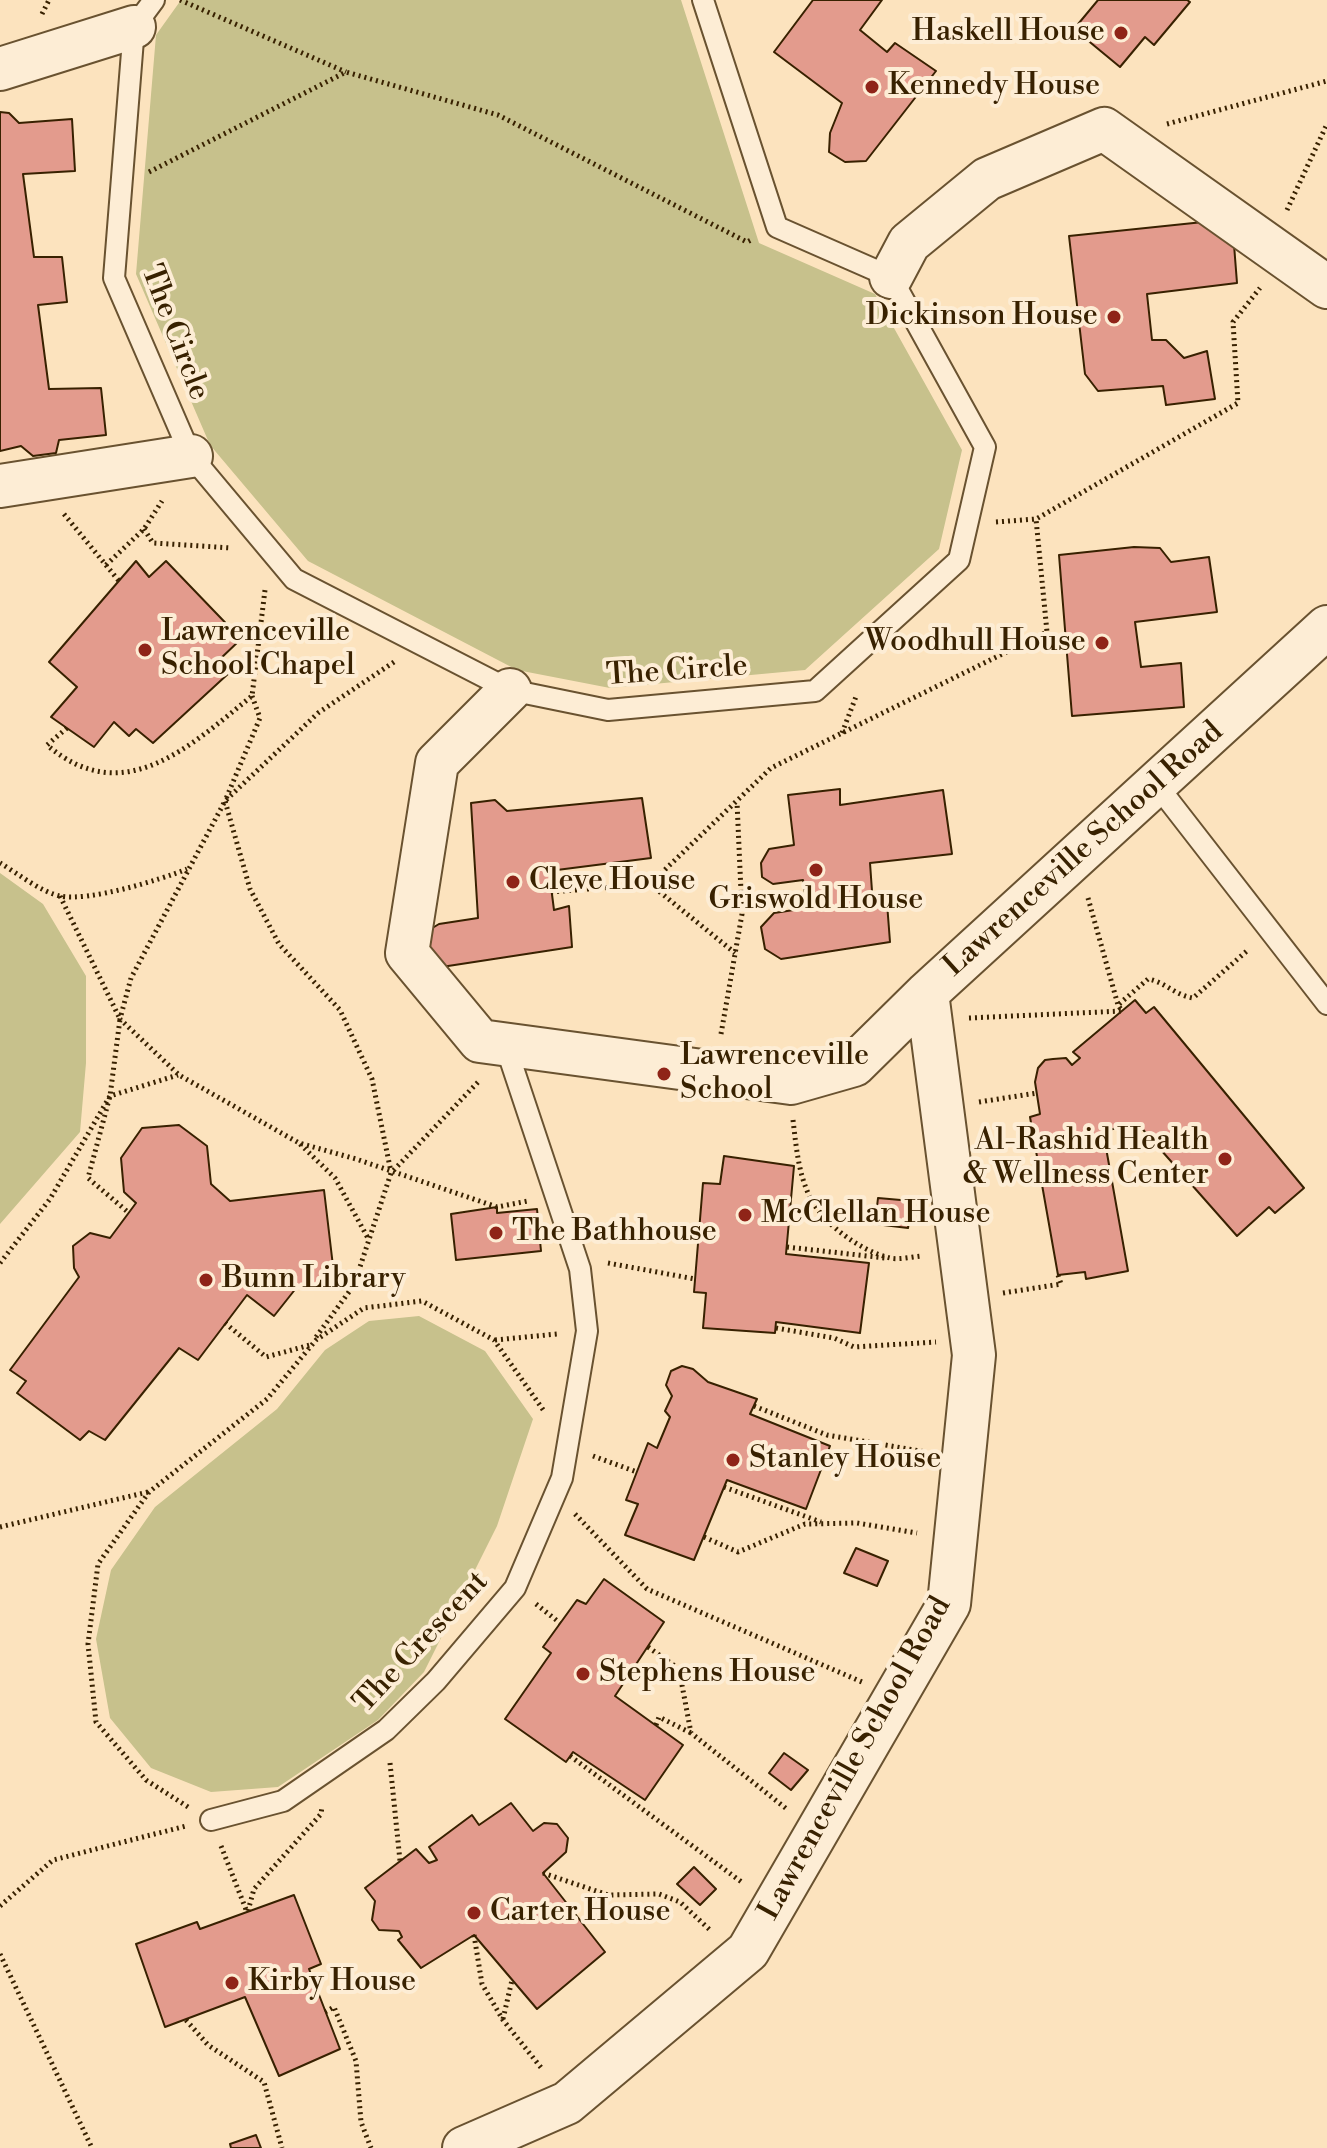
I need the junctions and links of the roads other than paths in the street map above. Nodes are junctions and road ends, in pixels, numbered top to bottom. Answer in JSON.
{"nodes":[{"id":1,"x":703,"y":0,"type":"edge"},
{"id":2,"x":144,"y":13,"type":"edge"},
{"id":3,"x":0,"y":69,"type":"edge"},
{"id":4,"x":891,"y":277,"type":"junction"},
{"id":5,"x":1327,"y":287,"type":"edge"},
{"id":6,"x":191,"y":456,"type":"junction"},
{"id":7,"x":18,"y":483,"type":"edge"},
{"id":8,"x":1327,"y":627,"type":"edge"},
{"id":9,"x":510,"y":690,"type":"junction"},
{"id":10,"x":1156,"y":784,"type":"junction"},
{"id":11,"x":1327,"y":1004,"type":"edge"},
{"id":12,"x":929,"y":1007,"type":"junction"},
{"id":13,"x":505,"y":1044,"type":"junction"},
{"id":14,"x":211,"y":1820,"type":"road end"},
{"id":15,"x":464,"y":2148,"type":"edge"}],
"edges":[{"from":1,"to":4,"type":"lane"},
{"from":2,"to":3,"type":"street"},
{"from":2,"to":6,"type":"lane","name":"The Circle"},
{"from":4,"to":5,"type":"street"},
{"from":4,"to":9,"type":"lane","name":"The Circle"},
{"from":6,"to":7,"type":"street"},
{"from":6,"to":9,"type":"lane","name":"The Circle"},
{"from":8,"to":10,"type":"street","name":"Lawrenceville School Road"},
{"from":9,"to":13,"type":"street"},
{"from":10,"to":11,"type":"lane"},
{"from":10,"to":12,"type":"street","name":"Lawrenceville School Road"},
{"from":12,"to":13,"type":"street"},
{"from":12,"to":15,"type":"street","name":"Lawrenceville School Road"},
{"from":13,"to":14,"type":"lane","name":"The Crescent"}]}
